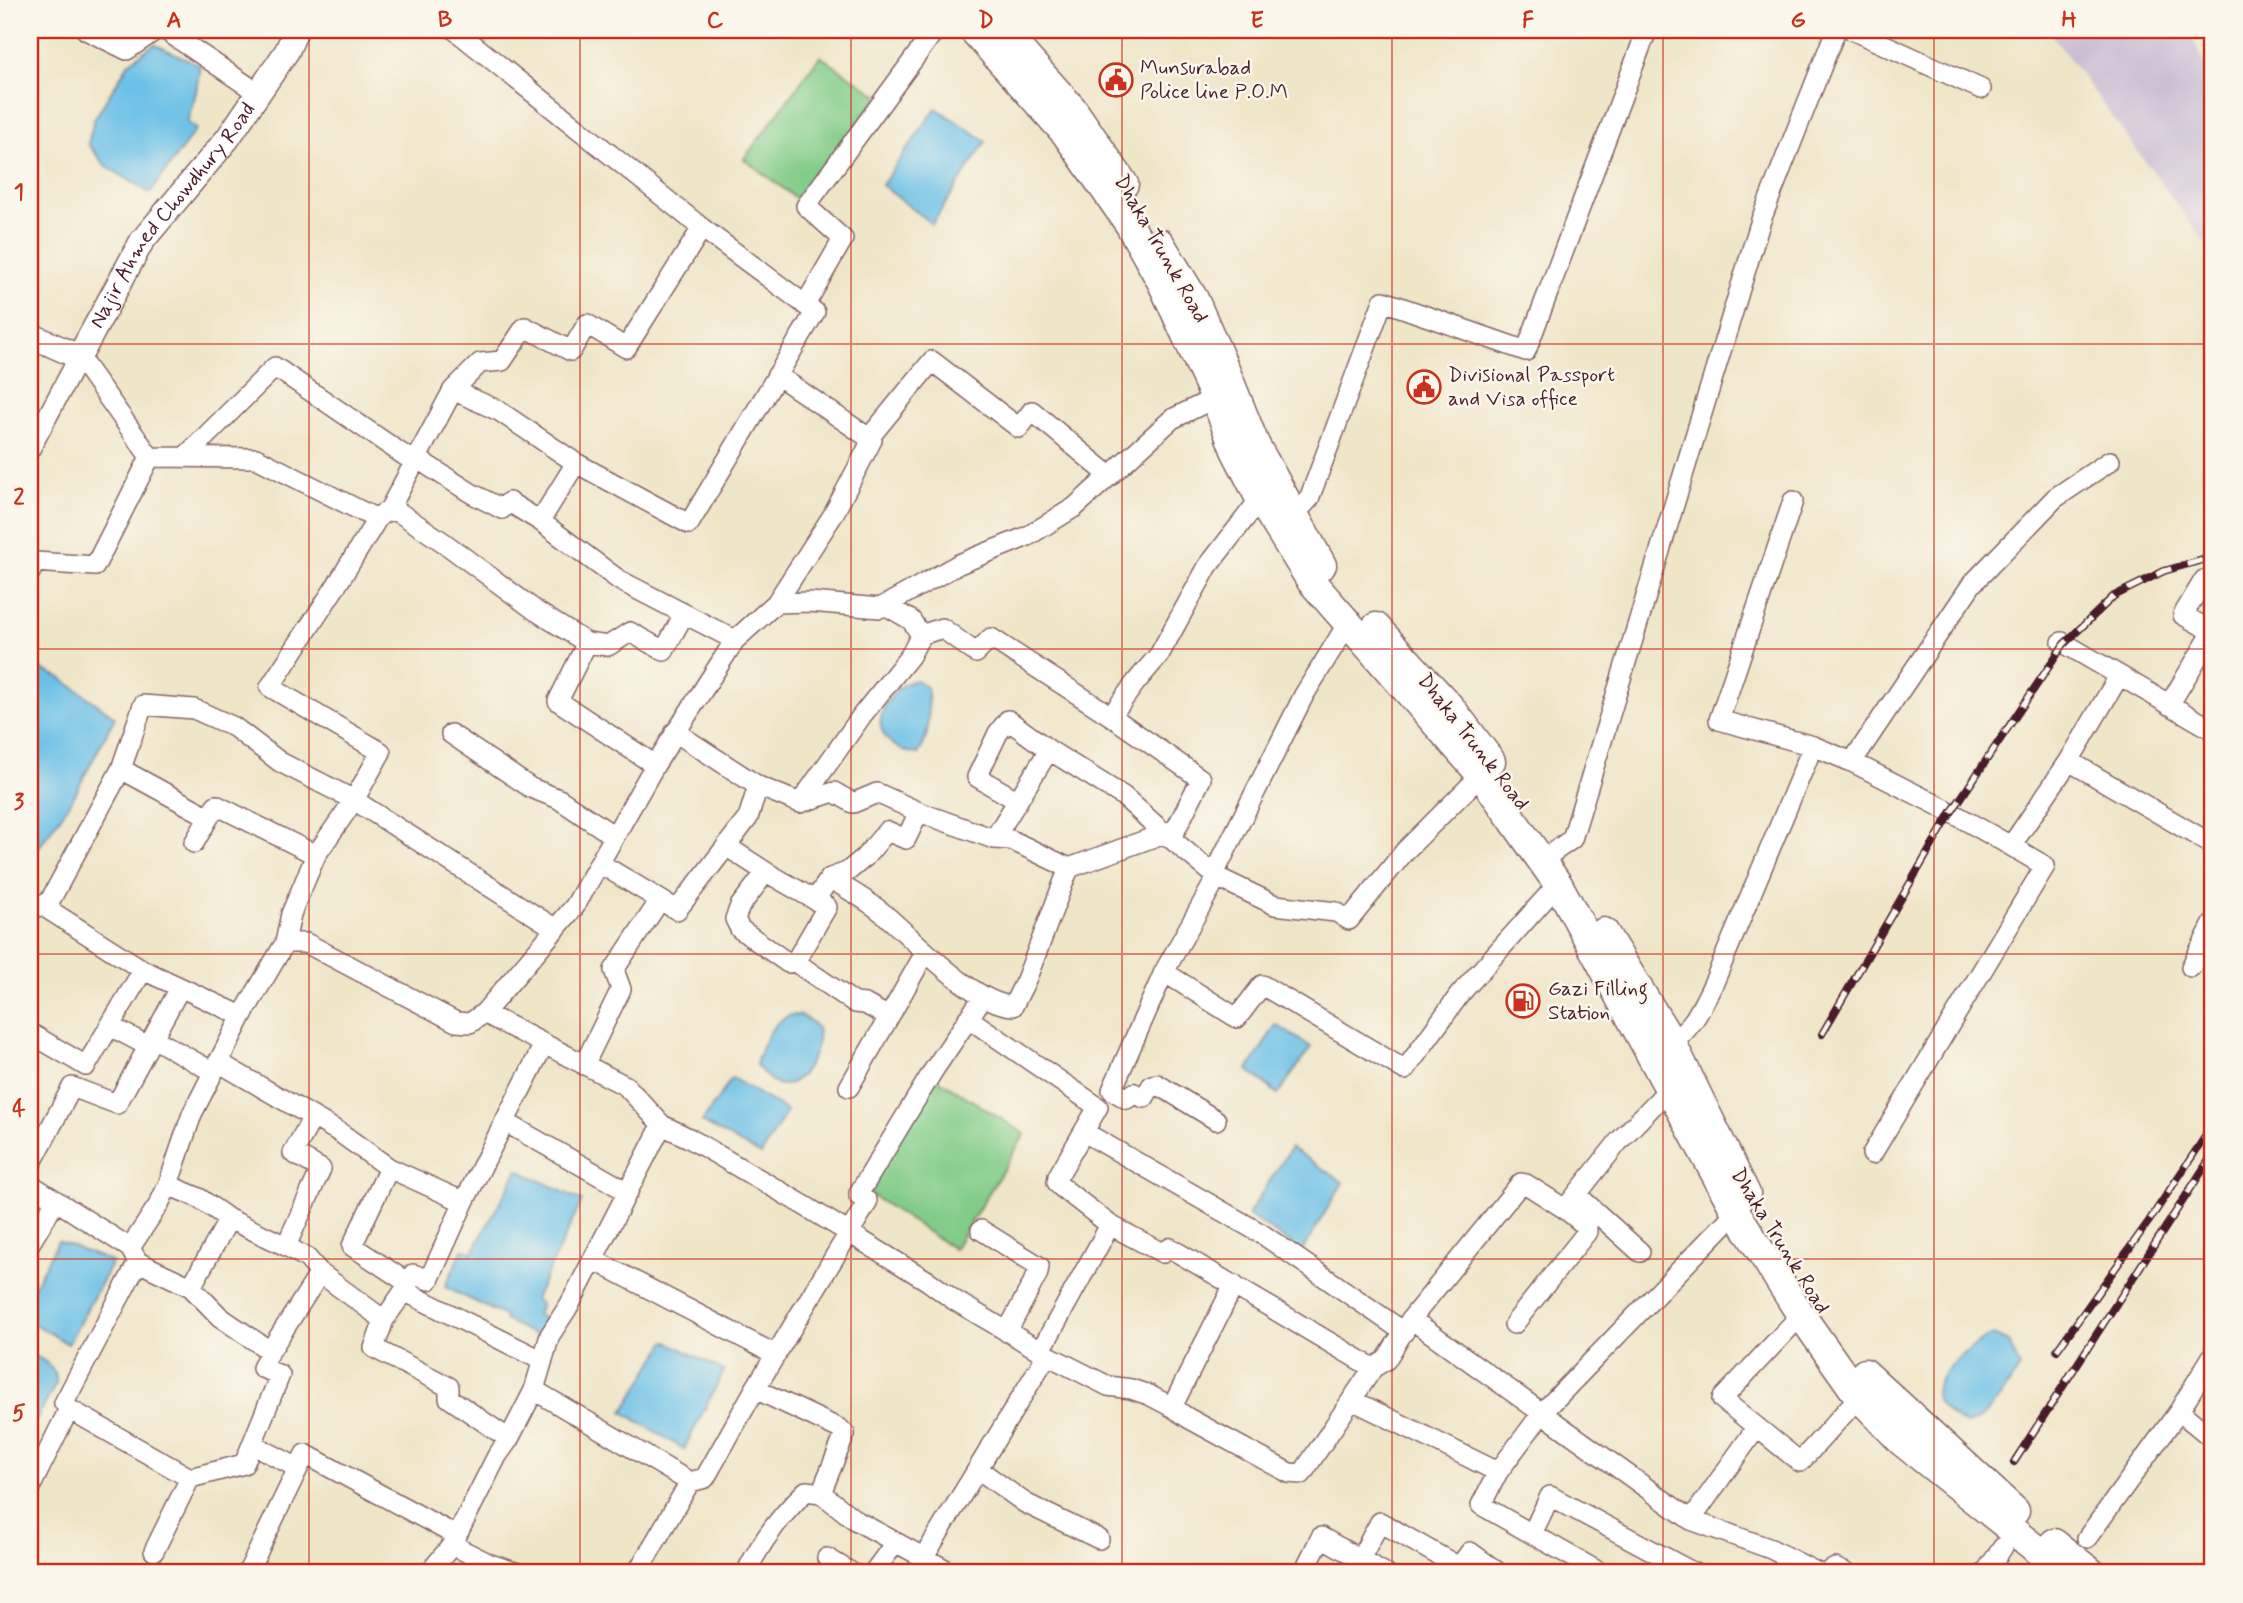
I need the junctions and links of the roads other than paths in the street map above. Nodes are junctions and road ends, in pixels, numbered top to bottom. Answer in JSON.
{"nodes":[{"id":1,"x":86,"y":30,"type":"edge"},
{"id":2,"x":156,"y":30,"type":"edge"},
{"id":3,"x":166,"y":30,"type":"edge"},
{"id":4,"x":296,"y":30,"type":"edge"},
{"id":5,"x":455,"y":30,"type":"edge"},
{"id":6,"x":935,"y":30,"type":"edge"},
{"id":7,"x":972,"y":30,"type":"edge"},
{"id":8,"x":1002,"y":30,"type":"edge"},
{"id":9,"x":1647,"y":30,"type":"edge"},
{"id":10,"x":1836,"y":30,"type":"edge"},
{"id":11,"x":1852,"y":30,"type":"edge"},
{"id":12,"x":1981,"y":89,"type":"dead end"},
{"id":13,"x":258,"y":93,"type":"junction"},
{"id":14,"x":702,"y":228,"type":"junction"},
{"id":15,"x":806,"y":305,"type":"junction"},
{"id":16,"x":30,"y":335,"type":"edge"},
{"id":17,"x":79,"y":357,"type":"junction"},
{"id":18,"x":778,"y":374,"type":"junction"},
{"id":19,"x":453,"y":390,"type":"junction"},
{"id":20,"x":1215,"y":398,"type":"junction"},
{"id":21,"x":869,"y":438,"type":"junction"},
{"id":22,"x":30,"y":449,"type":"edge"},
{"id":23,"x":150,"y":457,"type":"junction"},
{"id":24,"x":184,"y":457,"type":"junction"},
{"id":25,"x":415,"y":460,"type":"junction"},
{"id":26,"x":2109,"y":461,"type":"dead end"},
{"id":27,"x":576,"y":463,"type":"junction"},
{"id":28,"x":1110,"y":475,"type":"junction"},
{"id":29,"x":1260,"y":499,"type":"junction"},
{"id":30,"x":1793,"y":501,"type":"dead end"},
{"id":31,"x":383,"y":514,"type":"junction"},
{"id":32,"x":1294,"y":515,"type":"junction"},
{"id":33,"x":540,"y":521,"type":"junction"},
{"id":34,"x":30,"y":573,"type":"edge"},
{"id":35,"x":2204,"y":580,"type":"dead end"},
{"id":36,"x":776,"y":603,"type":"junction"},
{"id":37,"x":885,"y":605,"type":"junction"},
{"id":38,"x":684,"y":614,"type":"junction"},
{"id":39,"x":1348,"y":623,"type":"junction"},
{"id":40,"x":2213,"y":632,"type":"edge"},
{"id":41,"x":921,"y":635,"type":"junction"},
{"id":42,"x":735,"y":640,"type":"junction"},
{"id":43,"x":2062,"y":642,"type":"dead end"},
{"id":44,"x":587,"y":643,"type":"junction"},
{"id":45,"x":2119,"y":676,"type":"junction"},
{"id":46,"x":2169,"y":705,"type":"junction"},
{"id":47,"x":1111,"y":716,"type":"junction"},
{"id":48,"x":2213,"y":730,"type":"edge"},
{"id":49,"x":675,"y":732,"type":"junction"},
{"id":50,"x":451,"y":734,"type":"dead end"},
{"id":51,"x":1813,"y":746,"type":"junction"},
{"id":52,"x":1049,"y":750,"type":"junction"},
{"id":53,"x":2069,"y":761,"type":"junction"},
{"id":54,"x":1853,"y":762,"type":"junction"},
{"id":55,"x":655,"y":765,"type":"junction"},
{"id":56,"x":121,"y":769,"type":"junction"},
{"id":57,"x":1481,"y":775,"type":"junction"},
{"id":58,"x":758,"y":786,"type":"junction"},
{"id":59,"x":354,"y":800,"type":"junction"},
{"id":60,"x":1018,"y":801,"type":"junction"},
{"id":61,"x":800,"y":803,"type":"junction"},
{"id":62,"x":919,"y":812,"type":"junction"},
{"id":63,"x":209,"y":817,"type":"junction"},
{"id":64,"x":1164,"y":833,"type":"junction"},
{"id":65,"x":614,"y":836,"type":"junction"},
{"id":66,"x":994,"y":839,"type":"junction"},
{"id":67,"x":194,"y":843,"type":"dead end"},
{"id":68,"x":2213,"y":845,"type":"edge"},
{"id":69,"x":726,"y":846,"type":"junction"},
{"id":70,"x":2011,"y":846,"type":"junction"},
{"id":71,"x":316,"y":855,"type":"junction"},
{"id":72,"x":1548,"y":855,"type":"junction"},
{"id":73,"x":599,"y":863,"type":"junction"},
{"id":74,"x":1069,"y":868,"type":"junction"},
{"id":75,"x":766,"y":872,"type":"junction"},
{"id":76,"x":1216,"y":875,"type":"junction"},
{"id":77,"x":831,"y":878,"type":"junction"},
{"id":78,"x":1570,"y":891,"type":"junction"},
{"id":79,"x":660,"y":900,"type":"junction"},
{"id":80,"x":815,"y":900,"type":"junction"},
{"id":81,"x":38,"y":904,"type":"edge"},
{"id":82,"x":2213,"y":924,"type":"edge"},
{"id":83,"x":556,"y":929,"type":"junction"},
{"id":84,"x":285,"y":943,"type":"junction"},
{"id":85,"x":925,"y":953,"type":"junction"},
{"id":86,"x":794,"y":962,"type":"junction"},
{"id":87,"x":2191,"y":967,"type":"dead end"},
{"id":88,"x":143,"y":970,"type":"junction"},
{"id":89,"x":1164,"y":972,"type":"junction"},
{"id":90,"x":180,"y":988,"type":"junction"},
{"id":91,"x":983,"y":997,"type":"junction"},
{"id":92,"x":484,"y":1013,"type":"junction"},
{"id":93,"x":242,"y":1016,"type":"junction"},
{"id":94,"x":889,"y":1017,"type":"junction"},
{"id":95,"x":968,"y":1018,"type":"junction"},
{"id":96,"x":110,"y":1026,"type":"junction"},
{"id":97,"x":30,"y":1033,"type":"edge"},
{"id":98,"x":150,"y":1042,"type":"junction"},
{"id":99,"x":544,"y":1044,"type":"junction"},
{"id":100,"x":1661,"y":1050,"type":"junction"},
{"id":101,"x":584,"y":1065,"type":"junction"},
{"id":102,"x":216,"y":1067,"type":"junction"},
{"id":103,"x":849,"y":1087,"type":"dead end"},
{"id":104,"x":1668,"y":1090,"type":"junction"},
{"id":105,"x":313,"y":1117,"type":"junction"},
{"id":106,"x":1216,"y":1120,"type":"dead end"},
{"id":107,"x":505,"y":1122,"type":"junction"},
{"id":108,"x":662,"y":1125,"type":"junction"},
{"id":109,"x":1084,"y":1132,"type":"junction"},
{"id":110,"x":1872,"y":1153,"type":"dead end"},
{"id":111,"x":30,"y":1166,"type":"edge"},
{"id":112,"x":388,"y":1168,"type":"junction"},
{"id":113,"x":30,"y":1184,"type":"edge"},
{"id":114,"x":168,"y":1185,"type":"junction"},
{"id":115,"x":628,"y":1192,"type":"junction"},
{"id":116,"x":56,"y":1200,"type":"junction"},
{"id":117,"x":464,"y":1202,"type":"junction"},
{"id":118,"x":1571,"y":1202,"type":"junction"},
{"id":119,"x":1736,"y":1212,"type":"junction"},
{"id":120,"x":229,"y":1219,"type":"junction"},
{"id":121,"x":1110,"y":1225,"type":"junction"},
{"id":122,"x":981,"y":1230,"type":"dead end"},
{"id":123,"x":848,"y":1232,"type":"junction"},
{"id":124,"x":30,"y":1243,"type":"edge"},
{"id":125,"x":286,"y":1246,"type":"junction"},
{"id":126,"x":1640,"y":1252,"type":"dead end"},
{"id":127,"x":134,"y":1255,"type":"junction"},
{"id":128,"x":594,"y":1259,"type":"junction"},
{"id":129,"x":320,"y":1273,"type":"junction"},
{"id":130,"x":1234,"y":1285,"type":"junction"},
{"id":131,"x":191,"y":1287,"type":"junction"},
{"id":132,"x":406,"y":1287,"type":"junction"},
{"id":133,"x":1801,"y":1314,"type":"junction"},
{"id":134,"x":384,"y":1321,"type":"junction"},
{"id":135,"x":1514,"y":1324,"type":"dead end"},
{"id":136,"x":1408,"y":1326,"type":"junction"},
{"id":137,"x":1007,"y":1332,"type":"junction"},
{"id":138,"x":271,"y":1352,"type":"junction"},
{"id":139,"x":1044,"y":1354,"type":"junction"},
{"id":140,"x":776,"y":1355,"type":"junction"},
{"id":141,"x":2213,"y":1355,"type":"edge"},
{"id":142,"x":541,"y":1360,"type":"junction"},
{"id":143,"x":1373,"y":1368,"type":"junction"},
{"id":144,"x":755,"y":1389,"type":"junction"},
{"id":145,"x":534,"y":1391,"type":"junction"},
{"id":146,"x":1864,"y":1393,"type":"junction"},
{"id":147,"x":1352,"y":1400,"type":"junction"},
{"id":148,"x":1172,"y":1407,"type":"junction"},
{"id":149,"x":69,"y":1409,"type":"junction"},
{"id":150,"x":2179,"y":1412,"type":"junction"},
{"id":151,"x":1542,"y":1413,"type":"junction"},
{"id":152,"x":1757,"y":1427,"type":"junction"},
{"id":153,"x":509,"y":1438,"type":"junction"},
{"id":154,"x":2213,"y":1439,"type":"edge"},
{"id":155,"x":252,"y":1444,"type":"junction"},
{"id":156,"x":38,"y":1452,"type":"edge"},
{"id":157,"x":299,"y":1468,"type":"junction"},
{"id":158,"x":978,"y":1469,"type":"junction"},
{"id":159,"x":1498,"y":1472,"type":"junction"},
{"id":160,"x":190,"y":1478,"type":"junction"},
{"id":161,"x":690,"y":1482,"type":"junction"},
{"id":162,"x":30,"y":1488,"type":"edge"},
{"id":163,"x":821,"y":1493,"type":"junction"},
{"id":164,"x":1691,"y":1520,"type":"junction"},
{"id":165,"x":1532,"y":1534,"type":"junction"},
{"id":166,"x":2087,"y":1538,"type":"dead end"},
{"id":167,"x":1099,"y":1539,"type":"dead end"},
{"id":168,"x":455,"y":1540,"type":"junction"},
{"id":169,"x":895,"y":1543,"type":"junction"},
{"id":170,"x":2003,"y":1547,"type":"junction"},
{"id":171,"x":154,"y":1552,"type":"dead end"},
{"id":172,"x":827,"y":1558,"type":"dead end"},
{"id":173,"x":924,"y":1558,"type":"junction"},
{"id":174,"x":1360,"y":1559,"type":"junction"},
{"id":175,"x":488,"y":1568,"type":"edge"},
{"id":176,"x":248,"y":1573,"type":"edge"},
{"id":177,"x":429,"y":1573,"type":"edge"},
{"id":178,"x":518,"y":1573,"type":"edge"},
{"id":179,"x":637,"y":1573,"type":"edge"},
{"id":180,"x":746,"y":1573,"type":"edge"},
{"id":181,"x":852,"y":1573,"type":"edge"},
{"id":182,"x":873,"y":1573,"type":"edge"},
{"id":183,"x":952,"y":1573,"type":"edge"},
{"id":184,"x":1303,"y":1573,"type":"edge"},
{"id":185,"x":1385,"y":1573,"type":"edge"},
{"id":186,"x":1499,"y":1573,"type":"edge"},
{"id":187,"x":1601,"y":1573,"type":"edge"},
{"id":188,"x":1694,"y":1573,"type":"edge"},
{"id":189,"x":1818,"y":1573,"type":"edge"},
{"id":190,"x":1826,"y":1573,"type":"edge"},
{"id":191,"x":1846,"y":1573,"type":"edge"},
{"id":192,"x":1985,"y":1573,"type":"edge"},
{"id":193,"x":2034,"y":1573,"type":"edge"},
{"id":194,"x":2066,"y":1573,"type":"edge"},
{"id":195,"x":2092,"y":1573,"type":"edge"}],
"edges":[{"from":1,"to":2,"type":"street"},
{"from":3,"to":13,"type":"street"},
{"from":4,"to":13,"type":"street","name":"Najir Ahmed Chowdhury Road"},
{"from":5,"to":14,"type":"street"},
{"from":6,"to":15,"type":"street"},
{"from":7,"to":20,"type":"main road","name":"Dhaka Trunk Road"},
{"from":8,"to":32,"type":"main road","name":"Dhaka Trunk Road"},
{"from":9,"to":32,"type":"street"},
{"from":10,"to":72,"type":"street"},
{"from":11,"to":12,"type":"street"},
{"from":13,"to":17,"type":"street","name":"Najir Ahmed Chowdhury Road"},
{"from":14,"to":15,"type":"street"},
{"from":14,"to":19,"type":"street"},
{"from":15,"to":18,"type":"street"},
{"from":16,"to":17,"type":"street"},
{"from":17,"to":22,"type":"street"},
{"from":17,"to":23,"type":"street"},
{"from":18,"to":21,"type":"street"},
{"from":18,"to":27,"type":"street"},
{"from":19,"to":25,"type":"street"},
{"from":19,"to":27,"type":"street"},
{"from":20,"to":28,"type":"street"},
{"from":20,"to":29,"type":"main road","name":"Dhaka Trunk Road"},
{"from":21,"to":28,"type":"street"},
{"from":21,"to":36,"type":"street"},
{"from":23,"to":24,"type":"street"},
{"from":23,"to":34,"type":"street"},
{"from":24,"to":25,"type":"street"},
{"from":24,"to":31,"type":"street"},
{"from":25,"to":31,"type":"street"},
{"from":25,"to":33,"type":"street"},
{"from":26,"to":54,"type":"street"},
{"from":27,"to":33,"type":"street"},
{"from":28,"to":37,"type":"street"},
{"from":29,"to":39,"type":"main road","name":"Dhaka Trunk Road"},
{"from":29,"to":47,"type":"street"},
{"from":30,"to":51,"type":"street"},
{"from":31,"to":44,"type":"street"},
{"from":31,"to":59,"type":"street"},
{"from":32,"to":72,"type":"main road","name":"Dhaka Trunk Road"},
{"from":33,"to":38,"type":"street"},
{"from":35,"to":40,"type":"street"},
{"from":36,"to":37,"type":"street"},
{"from":36,"to":42,"type":"street"},
{"from":37,"to":41,"type":"street"},
{"from":38,"to":42,"type":"street"},
{"from":38,"to":44,"type":"street"},
{"from":39,"to":57,"type":"main road","name":"Dhaka Trunk Road"},
{"from":39,"to":76,"type":"street"},
{"from":40,"to":46,"type":"street"},
{"from":41,"to":47,"type":"street"},
{"from":41,"to":61,"type":"street"},
{"from":42,"to":49,"type":"street"},
{"from":43,"to":45,"type":"street"},
{"from":44,"to":55,"type":"street"},
{"from":45,"to":46,"type":"street"},
{"from":45,"to":53,"type":"street"},
{"from":46,"to":48,"type":"street"},
{"from":47,"to":64,"type":"street"},
{"from":49,"to":55,"type":"street"},
{"from":49,"to":58,"type":"street"},
{"from":50,"to":65,"type":"street"},
{"from":51,"to":54,"type":"street"},
{"from":51,"to":100,"type":"street"},
{"from":52,"to":60,"type":"street"},
{"from":52,"to":60,"type":"street"},
{"from":52,"to":64,"type":"street"},
{"from":53,"to":68,"type":"street"},
{"from":53,"to":70,"type":"street"},
{"from":54,"to":70,"type":"street"},
{"from":55,"to":65,"type":"street"},
{"from":56,"to":59,"type":"street"},
{"from":56,"to":63,"type":"street"},
{"from":56,"to":81,"type":"street"},
{"from":57,"to":72,"type":"main road","name":"Dhaka Trunk Road"},
{"from":57,"to":76,"type":"street"},
{"from":58,"to":61,"type":"street"},
{"from":58,"to":69,"type":"street"},
{"from":59,"to":71,"type":"street"},
{"from":59,"to":83,"type":"street"},
{"from":60,"to":66,"type":"street"},
{"from":61,"to":62,"type":"street"},
{"from":62,"to":66,"type":"street"},
{"from":62,"to":77,"type":"street"},
{"from":63,"to":67,"type":"street"},
{"from":63,"to":71,"type":"street"},
{"from":64,"to":74,"type":"street"},
{"from":64,"to":76,"type":"street"},
{"from":65,"to":73,"type":"street"},
{"from":66,"to":74,"type":"street"},
{"from":69,"to":75,"type":"street"},
{"from":69,"to":79,"type":"street"},
{"from":70,"to":110,"type":"street"},
{"from":71,"to":84,"type":"street"},
{"from":72,"to":78,"type":"main road","name":"Dhaka Trunk Road"},
{"from":73,"to":79,"type":"street"},
{"from":73,"to":83,"type":"street"},
{"from":74,"to":91,"type":"street"},
{"from":75,"to":80,"type":"street"},
{"from":75,"to":86,"type":"street"},
{"from":76,"to":89,"type":"street"},
{"from":77,"to":80,"type":"street"},
{"from":77,"to":85,"type":"street"},
{"from":78,"to":89,"type":"street"},
{"from":78,"to":100,"type":"main road","name":"Dhaka Trunk Road"},
{"from":79,"to":101,"type":"street"},
{"from":80,"to":86,"type":"street"},
{"from":81,"to":88,"type":"street"},
{"from":82,"to":87,"type":"street"},
{"from":83,"to":92,"type":"street"},
{"from":84,"to":92,"type":"street"},
{"from":84,"to":93,"type":"street"},
{"from":85,"to":91,"type":"street"},
{"from":85,"to":94,"type":"street"},
{"from":86,"to":94,"type":"street"},
{"from":88,"to":90,"type":"street"},
{"from":88,"to":96,"type":"street"},
{"from":89,"to":106,"type":"street"},
{"from":90,"to":93,"type":"street"},
{"from":90,"to":98,"type":"street"},
{"from":91,"to":95,"type":"street"},
{"from":92,"to":99,"type":"street"},
{"from":93,"to":102,"type":"street"},
{"from":94,"to":103,"type":"street"},
{"from":95,"to":109,"type":"street"},
{"from":95,"to":123,"type":"street"},
{"from":96,"to":97,"type":"street"},
{"from":96,"to":98,"type":"street"},
{"from":98,"to":102,"type":"street"},
{"from":98,"to":111,"type":"street"},
{"from":99,"to":101,"type":"street"},
{"from":99,"to":107,"type":"street"},
{"from":100,"to":104,"type":"main road","name":"Dhaka Trunk Road"},
{"from":100,"to":146,"type":"main road","name":"Dhaka Trunk Road"},
{"from":101,"to":108,"type":"street"},
{"from":102,"to":105,"type":"street"},
{"from":102,"to":114,"type":"street"},
{"from":104,"to":118,"type":"street"},
{"from":104,"to":119,"type":"main road","name":"Dhaka Trunk Road"},
{"from":105,"to":112,"type":"street"},
{"from":105,"to":125,"type":"street"},
{"from":107,"to":115,"type":"street"},
{"from":107,"to":117,"type":"street"},
{"from":108,"to":115,"type":"street"},
{"from":108,"to":123,"type":"street"},
{"from":109,"to":121,"type":"street"},
{"from":109,"to":136,"type":"street"},
{"from":112,"to":117,"type":"street"},
{"from":112,"to":132,"type":"street"},
{"from":113,"to":116,"type":"street"},
{"from":114,"to":120,"type":"street"},
{"from":114,"to":127,"type":"street"},
{"from":115,"to":128,"type":"street"},
{"from":116,"to":124,"type":"street"},
{"from":116,"to":127,"type":"street"},
{"from":117,"to":132,"type":"street"},
{"from":118,"to":126,"type":"street"},
{"from":118,"to":135,"type":"street"},
{"from":118,"to":136,"type":"street"},
{"from":119,"to":133,"type":"main road","name":"Dhaka Trunk Road"},
{"from":119,"to":151,"type":"street"},
{"from":120,"to":125,"type":"street"},
{"from":120,"to":131,"type":"street"},
{"from":121,"to":130,"type":"street"},
{"from":121,"to":139,"type":"street"},
{"from":122,"to":137,"type":"street"},
{"from":123,"to":137,"type":"street"},
{"from":123,"to":140,"type":"street"},
{"from":125,"to":129,"type":"street"},
{"from":127,"to":131,"type":"street"},
{"from":127,"to":149,"type":"street"},
{"from":128,"to":140,"type":"street"},
{"from":128,"to":142,"type":"street"},
{"from":129,"to":134,"type":"street"},
{"from":129,"to":138,"type":"street"},
{"from":130,"to":143,"type":"street"},
{"from":130,"to":148,"type":"street"},
{"from":131,"to":138,"type":"street"},
{"from":132,"to":134,"type":"street"},
{"from":132,"to":142,"type":"street"},
{"from":133,"to":146,"type":"main road","name":"Dhaka Trunk Road"},
{"from":133,"to":152,"type":"street"},
{"from":134,"to":153,"type":"street"},
{"from":136,"to":143,"type":"street"},
{"from":136,"to":151,"type":"street"},
{"from":137,"to":139,"type":"street"},
{"from":138,"to":155,"type":"street"},
{"from":139,"to":148,"type":"street"},
{"from":139,"to":158,"type":"street"},
{"from":140,"to":144,"type":"street"},
{"from":141,"to":150,"type":"street"},
{"from":142,"to":145,"type":"street"},
{"from":143,"to":147,"type":"street"},
{"from":144,"to":161,"type":"street"},
{"from":144,"to":163,"type":"street"},
{"from":145,"to":153,"type":"street"},
{"from":145,"to":161,"type":"street"},
{"from":146,"to":152,"type":"street"},
{"from":146,"to":170,"type":"main road","name":"Dhaka Trunk Road"},
{"from":146,"to":194,"type":"main road","name":"Dhaka Trunk Road"},
{"from":146,"to":195,"type":"main road"},
{"from":147,"to":148,"type":"street"},
{"from":147,"to":159,"type":"street"},
{"from":149,"to":156,"type":"street"},
{"from":149,"to":160,"type":"street"},
{"from":150,"to":154,"type":"street"},
{"from":150,"to":166,"type":"street"},
{"from":151,"to":159,"type":"street"},
{"from":151,"to":164,"type":"street"},
{"from":152,"to":164,"type":"street"},
{"from":153,"to":168,"type":"street"},
{"from":155,"to":157,"type":"street"},
{"from":155,"to":160,"type":"street"},
{"from":156,"to":162,"type":"street"},
{"from":157,"to":168,"type":"street"},
{"from":157,"to":176,"type":"street"},
{"from":158,"to":167,"type":"street"},
{"from":158,"to":173,"type":"street"},
{"from":159,"to":165,"type":"street"},
{"from":160,"to":171,"type":"street"},
{"from":161,"to":179,"type":"street"},
{"from":163,"to":169,"type":"street"},
{"from":163,"to":180,"type":"street"},
{"from":164,"to":189,"type":"street"},
{"from":165,"to":187,"type":"street"},
{"from":165,"to":188,"type":"street"},
{"from":168,"to":175,"type":"street"},
{"from":168,"to":177,"type":"street"},
{"from":169,"to":173,"type":"street"},
{"from":169,"to":182,"type":"street"},
{"from":170,"to":192,"type":"street"},
{"from":170,"to":193,"type":"main road","name":"Dhaka Trunk Road"},
{"from":172,"to":181,"type":"street"},
{"from":173,"to":183,"type":"street"},
{"from":174,"to":184,"type":"street"},
{"from":174,"to":185,"type":"street"},
{"from":174,"to":186,"type":"street"},
{"from":175,"to":178,"type":"street"},
{"from":190,"to":191,"type":"street"}]}
